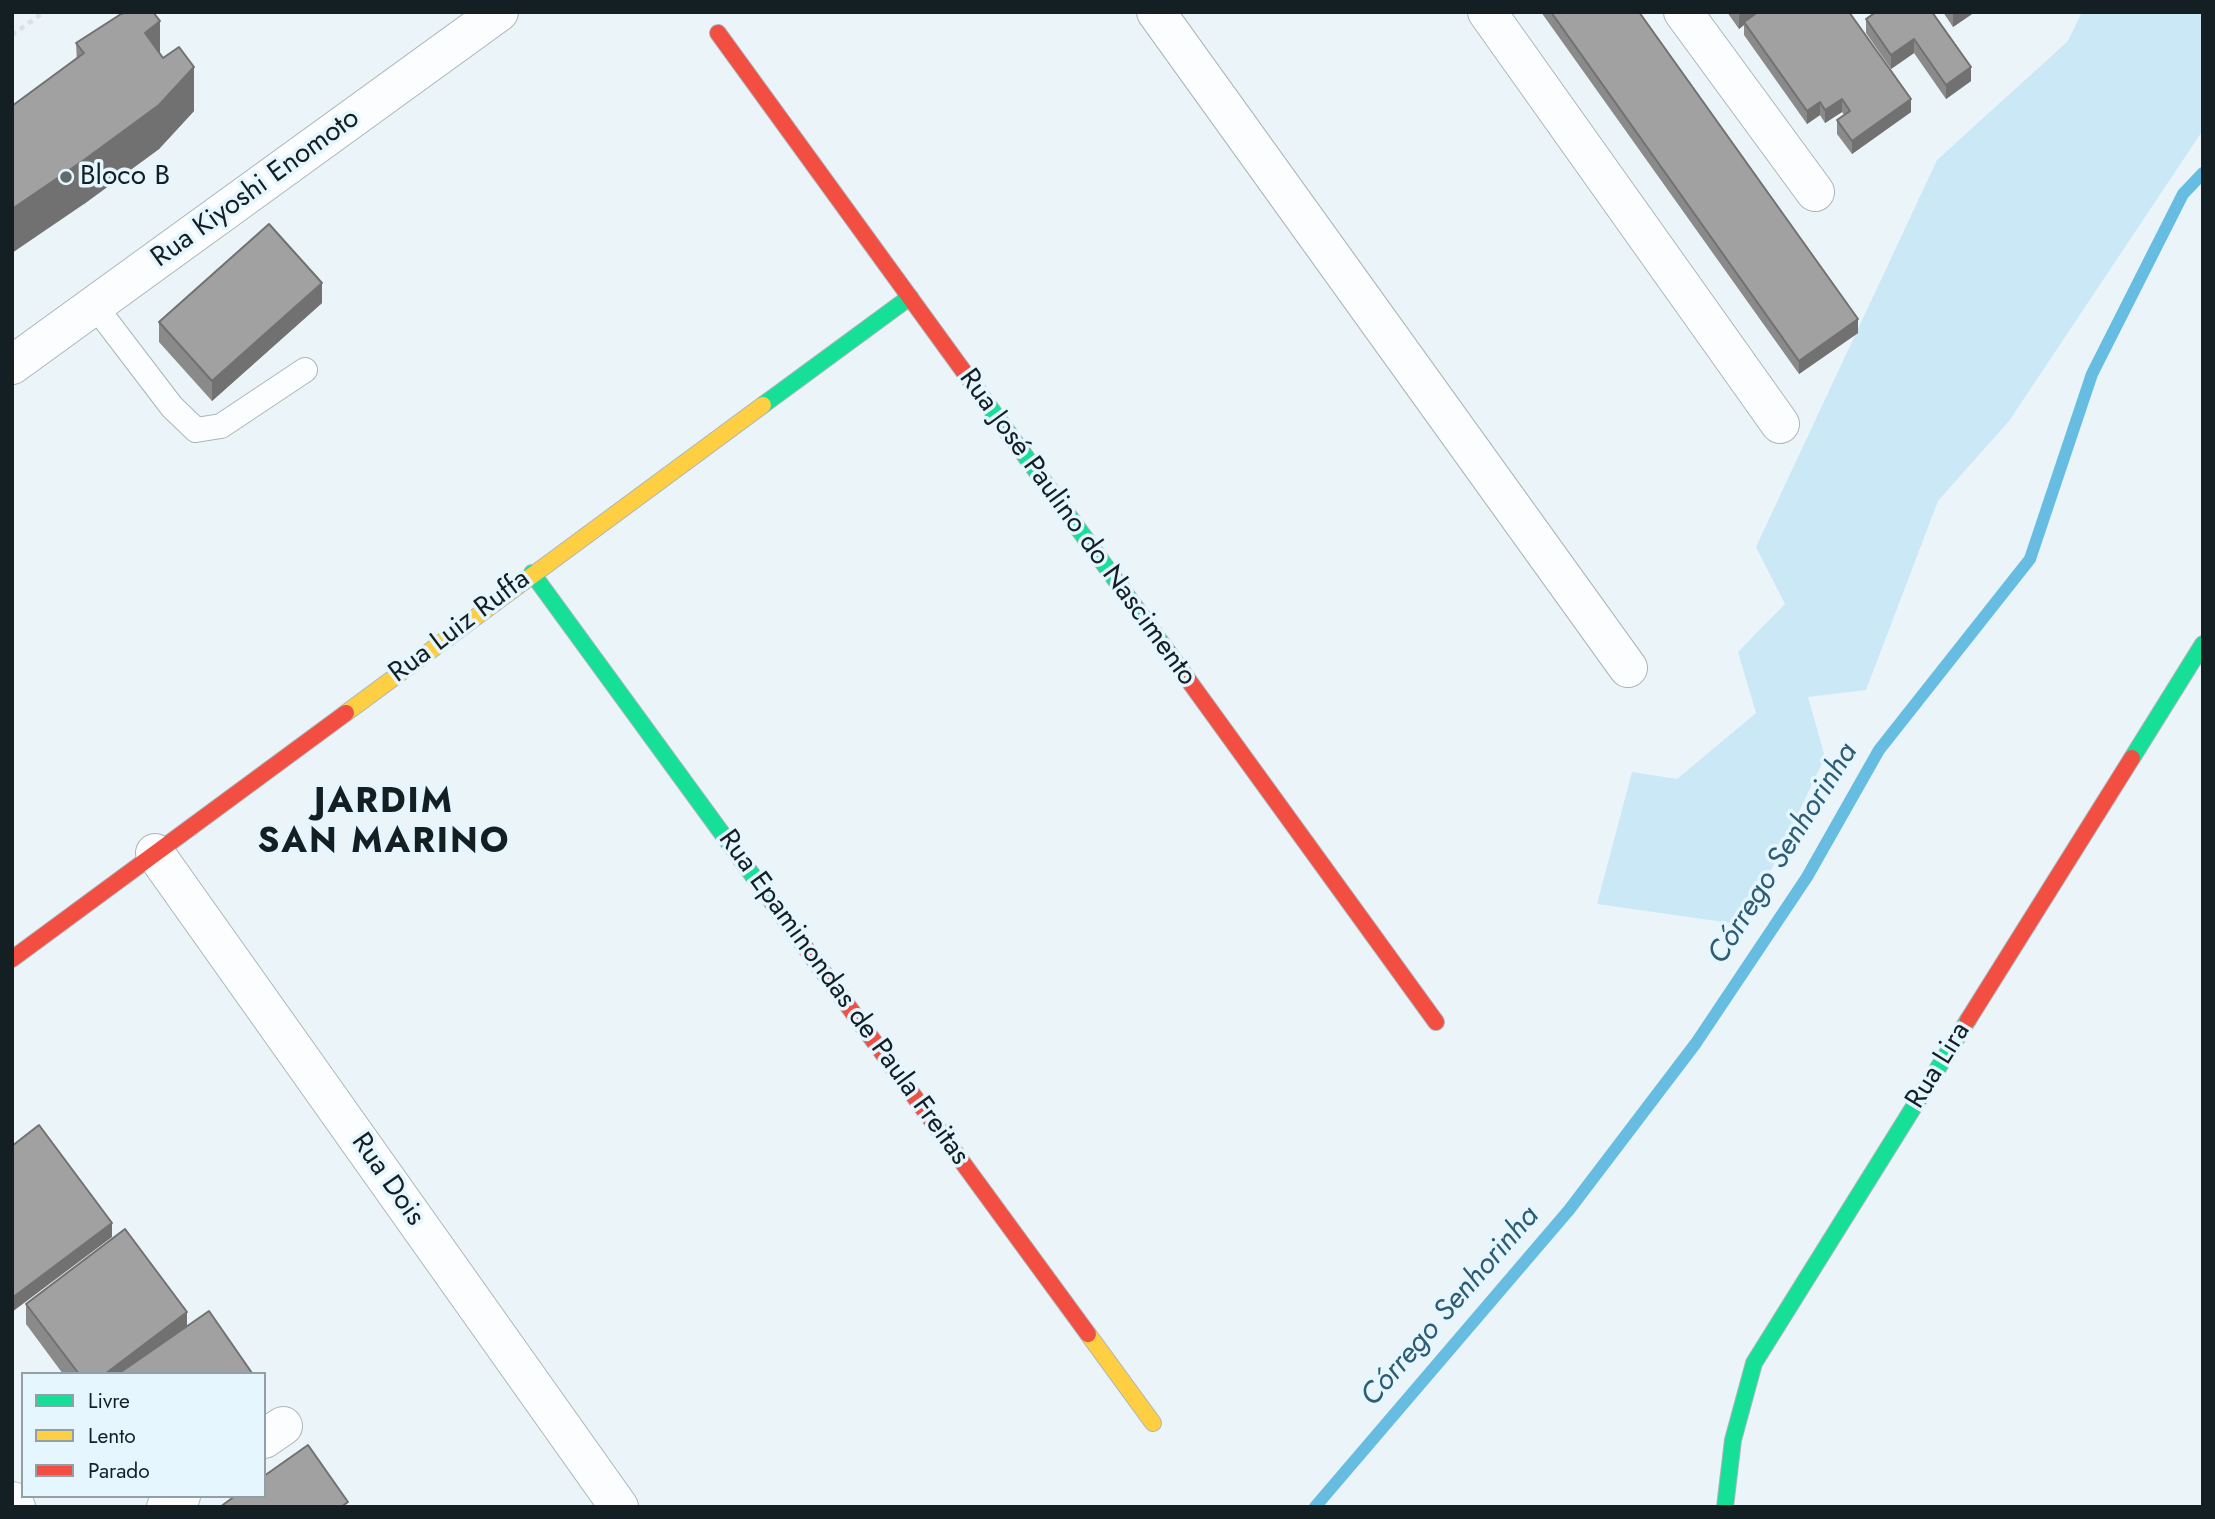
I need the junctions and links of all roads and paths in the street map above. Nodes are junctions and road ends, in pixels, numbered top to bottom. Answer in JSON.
{"nodes":[{"id":1,"x":44,"y":12,"type":"edge"},
{"id":2,"x":499,"y":12,"type":"edge"},
{"id":3,"x":1156,"y":12,"type":"edge"},
{"id":4,"x":1487,"y":12,"type":"edge"},
{"id":5,"x":1683,"y":12,"type":"edge"},
{"id":6,"x":718,"y":33,"type":"dead end"},
{"id":7,"x":12,"y":35,"type":"edge"},
{"id":8,"x":1815,"y":192,"type":"dead end"},
{"id":9,"x":910,"y":297,"type":"junction"},
{"id":10,"x":95,"y":306,"type":"junction"},
{"id":11,"x":12,"y":365,"type":"edge"},
{"id":12,"x":305,"y":370,"type":"dead end"},
{"id":13,"x":1780,"y":424,"type":"dead end"},
{"id":14,"x":532,"y":573,"type":"junction"},
{"id":15,"x":2203,"y":644,"type":"edge"},
{"id":16,"x":1628,"y":668,"type":"dead end"},
{"id":17,"x":155,"y":853,"type":"junction"},
{"id":18,"x":12,"y":959,"type":"edge"},
{"id":19,"x":1436,"y":1023,"type":"dead end"},
{"id":20,"x":1153,"y":1423,"type":"dead end"},
{"id":21,"x":12,"y":1501,"type":"edge"},
{"id":22,"x":16,"y":1507,"type":"edge"},
{"id":23,"x":619,"y":1507,"type":"edge"},
{"id":24,"x":1725,"y":1507,"type":"edge"}],
"edges":[{"from":1,"to":7,"type":"path"},
{"from":2,"to":10,"type":"street","name":"Rua Kiyoshi Enomoto"},
{"from":3,"to":16,"type":"street"},
{"from":4,"to":13,"type":"street"},
{"from":5,"to":8,"type":"street"},
{"from":6,"to":9,"type":"street","name":"Rua José Paulino do Nascimento"},
{"from":9,"to":14,"type":"street","name":"Rua Luiz Ruffa"},
{"from":9,"to":19,"type":"street","name":"Rua José Paulino do Nascimento"},
{"from":10,"to":11,"type":"street","name":"Rua Kiyoshi Enomoto"},
{"from":10,"to":12,"type":"lane"},
{"from":14,"to":17,"type":"street","name":"Rua Luiz Ruffa"},
{"from":14,"to":20,"type":"street","name":"Rua Epaminondas de Paula Freitas"},
{"from":15,"to":24,"type":"street","name":"Rua Lira"},
{"from":17,"to":18,"type":"street","name":"Rua Luiz Ruffa"},
{"from":17,"to":23,"type":"street","name":"Rua Dois"},
{"from":21,"to":22,"type":"street"}]}
